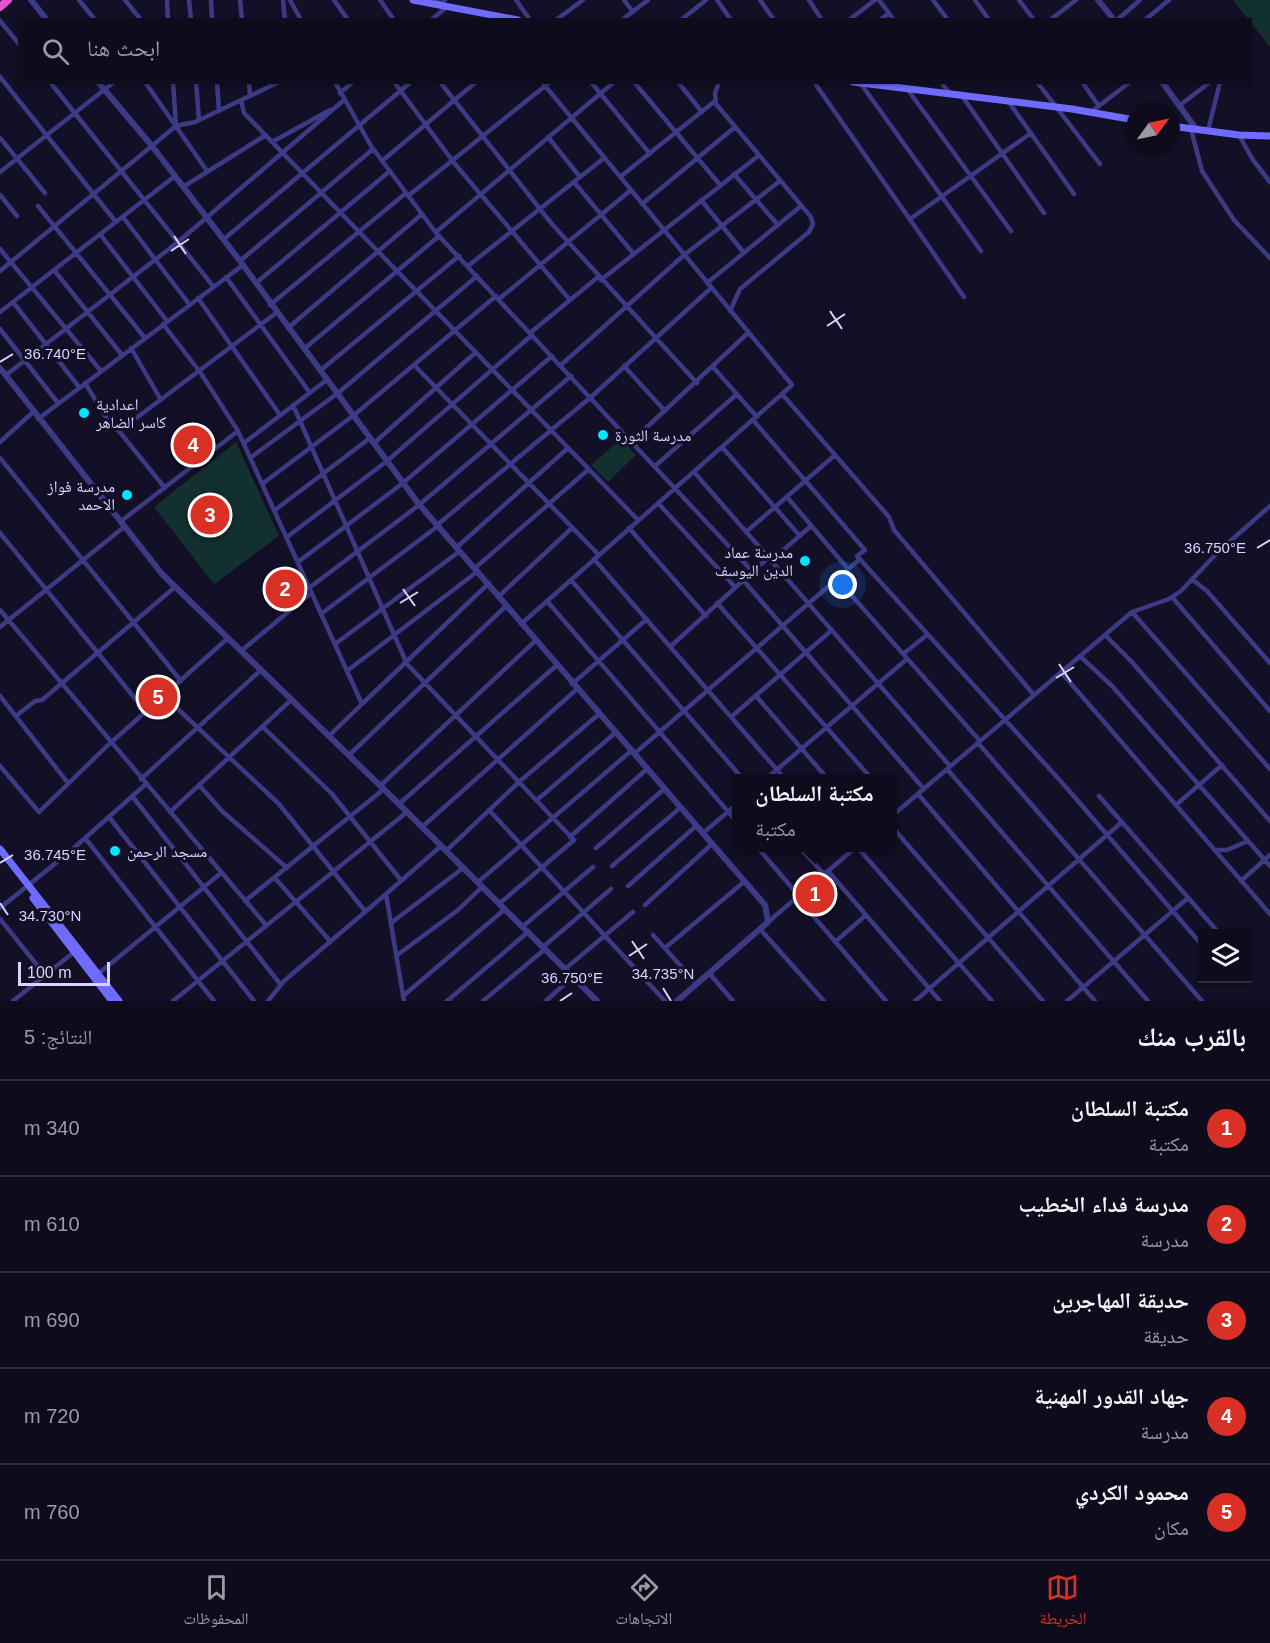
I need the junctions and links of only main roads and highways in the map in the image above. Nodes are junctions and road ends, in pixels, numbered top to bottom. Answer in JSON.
{"nodes":[{"id":1,"x":8,"y":0,"type":"edge"},
{"id":2,"x":413,"y":0,"type":"edge"},
{"id":3,"x":442,"y":3,"type":"edge"},
{"id":4,"x":0,"y":7,"type":"edge"},
{"id":5,"x":493,"y":17,"type":"edge"},
{"id":6,"x":861,"y":84,"type":"edge"},
{"id":7,"x":874,"y":84,"type":"edge"},
{"id":8,"x":1126,"y":118,"type":"edge"},
{"id":9,"x":1180,"y":127,"type":"edge"},
{"id":10,"x":1270,"y":136,"type":"edge"},
{"id":11,"x":0,"y":849,"type":"edge"},
{"id":12,"x":0,"y":855,"type":"edge"},
{"id":13,"x":27,"y":887,"type":"junction"},
{"id":14,"x":108,"y":999,"type":"edge"},
{"id":15,"x":119,"y":1001,"type":"edge"}],
"edges":[{"from":1,"to":4,"type":"highway"},
{"from":2,"to":3,"type":"main road"},
{"from":3,"to":5,"type":"main road"},
{"from":6,"to":7,"type":"main road"},
{"from":7,"to":8,"type":"main road"},
{"from":9,"to":10,"type":"main road"},
{"from":11,"to":13,"type":"main road"},
{"from":12,"to":13,"type":"main road"},
{"from":13,"to":14,"type":"main road"},
{"from":13,"to":15,"type":"main road"}]}
